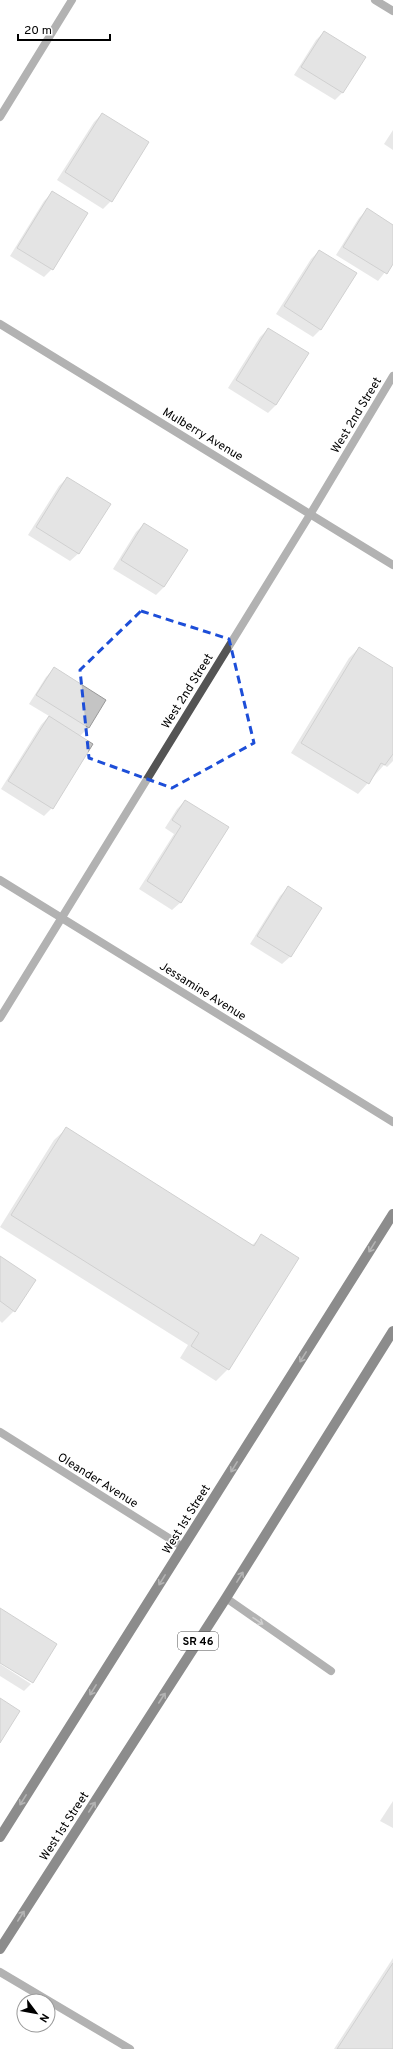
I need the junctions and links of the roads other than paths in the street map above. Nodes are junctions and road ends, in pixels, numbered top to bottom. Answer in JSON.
{"nodes":[{"id":1,"x":72,"y":0,"type":"edge"},
{"id":2,"x":375,"y":0,"type":"edge"},
{"id":3,"x":393,"y":11,"type":"edge"},
{"id":4,"x":0,"y":117,"type":"edge"},
{"id":5,"x":0,"y":324,"type":"edge"},
{"id":6,"x":393,"y":376,"type":"edge"},
{"id":7,"x":311,"y":513,"type":"junction"},
{"id":8,"x":393,"y":565,"type":"edge"},
{"id":9,"x":0,"y":880,"type":"edge"},
{"id":10,"x":62,"y":919,"type":"junction"},
{"id":11,"x":0,"y":1018,"type":"edge"},
{"id":12,"x":393,"y":1122,"type":"edge"},
{"id":13,"x":393,"y":1214,"type":"edge"},
{"id":14,"x":393,"y":1331,"type":"edge"},
{"id":15,"x":0,"y":1432,"type":"edge"},
{"id":16,"x":183,"y":1547,"type":"junction"},
{"id":17,"x":226,"y":1598,"type":"junction"},
{"id":18,"x":331,"y":1671,"type":"dead end"},
{"id":19,"x":0,"y":1837,"type":"edge"},
{"id":20,"x":0,"y":1949,"type":"edge"},
{"id":21,"x":0,"y":1972,"type":"edge"},
{"id":22,"x":130,"y":2049,"type":"edge"}],
"edges":[{"from":1,"to":4,"type":"street"},
{"from":2,"to":3,"type":"street"},
{"from":5,"to":7,"type":"street","name":"Mulberry Avenue"},
{"from":6,"to":7,"type":"street","name":"West 2nd Street"},
{"from":7,"to":8,"type":"street","name":"Mulberry Avenue"},
{"from":7,"to":10,"type":"street","name":"West 2nd Street"},
{"from":9,"to":10,"type":"street","name":"Jessamine Avenue"},
{"from":10,"to":11,"type":"street","name":"West 2nd Street"},
{"from":10,"to":12,"type":"street","name":"Jessamine Avenue"},
{"from":13,"to":16,"type":"main road","name":"West 1st Street","one_way":true},
{"from":17,"to":14,"type":"main road","name":"West 1st Street","number":"SR 46","one_way":true},
{"from":15,"to":16,"type":"street","name":"Oleander Avenue"},
{"from":16,"to":19,"type":"main road","name":"West 1st Street","one_way":true},
{"from":17,"to":18,"type":"street","one_way":true},
{"from":20,"to":17,"type":"main road","name":"West 1st Street","number":"SR 46","one_way":true},
{"from":21,"to":22,"type":"street"}]}
